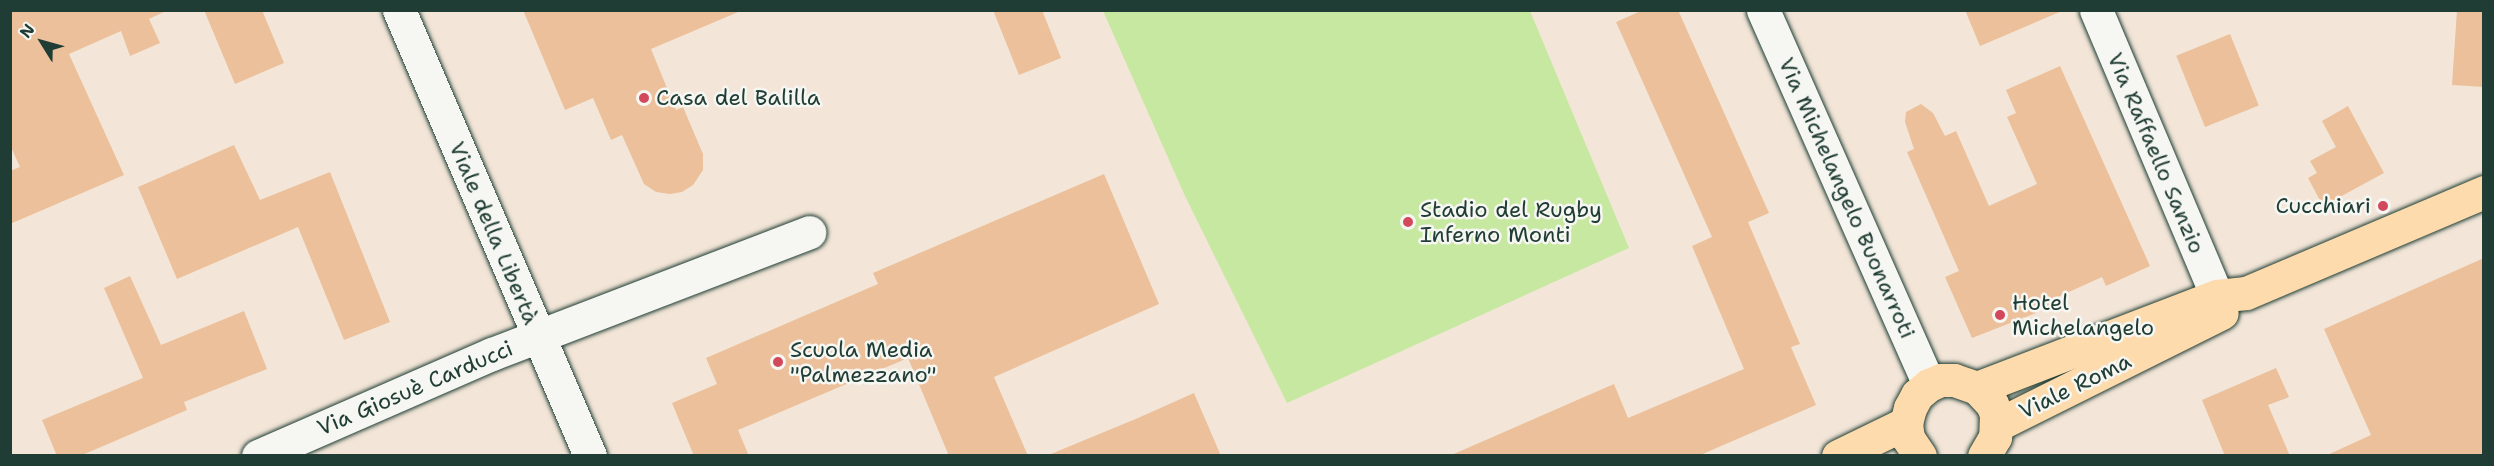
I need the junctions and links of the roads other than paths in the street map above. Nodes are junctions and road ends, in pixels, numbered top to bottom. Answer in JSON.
{"nodes":[{"id":1,"x":399,"y":10,"type":"edge"},
{"id":2,"x":1763,"y":10,"type":"edge"},
{"id":3,"x":2096,"y":10,"type":"edge"},
{"id":4,"x":2484,"y":192,"type":"edge"},
{"id":5,"x":809,"y":232,"type":"dead end"},
{"id":6,"x":2231,"y":294,"type":"junction"},
{"id":7,"x":538,"y":335,"type":"junction"},
{"id":8,"x":1929,"y":386,"type":"junction"},
{"id":9,"x":1977,"y":387,"type":"junction"},
{"id":10,"x":1906,"y":423,"type":"junction"},
{"id":11,"x":1996,"y":425,"type":"junction"},
{"id":12,"x":258,"y":456,"type":"edge"},
{"id":13,"x":590,"y":456,"type":"edge"},
{"id":14,"x":1838,"y":456,"type":"edge"},
{"id":15,"x":1920,"y":456,"type":"edge"},
{"id":16,"x":1984,"y":456,"type":"edge"}],
"edges":[{"from":1,"to":7,"type":"street","name":"Viale della Libertà"},
{"from":2,"to":8,"type":"street","name":"Via Michelangelo Buonarroti"},
{"from":3,"to":6,"type":"street","name":"Via Raffaello Sanzio"},
{"from":4,"to":6,"type":"main road","name":"Viale Roma"},
{"from":5,"to":7,"type":"street","name":"Via Giosuè Carducci"},
{"from":6,"to":9,"type":"main road","name":"Viale Roma"},
{"from":6,"to":11,"type":"main road","name":"Viale Roma"},
{"from":7,"to":12,"type":"street","name":"Via Giosuè Carducci"},
{"from":7,"to":13,"type":"street","name":"Viale della Libertà"},
{"from":8,"to":9,"type":"main road"},
{"from":8,"to":10,"type":"main road"},
{"from":9,"to":11,"type":"main road"},
{"from":10,"to":14,"type":"main road"},
{"from":10,"to":15,"type":"main road"},
{"from":11,"to":16,"type":"main road"}]}
